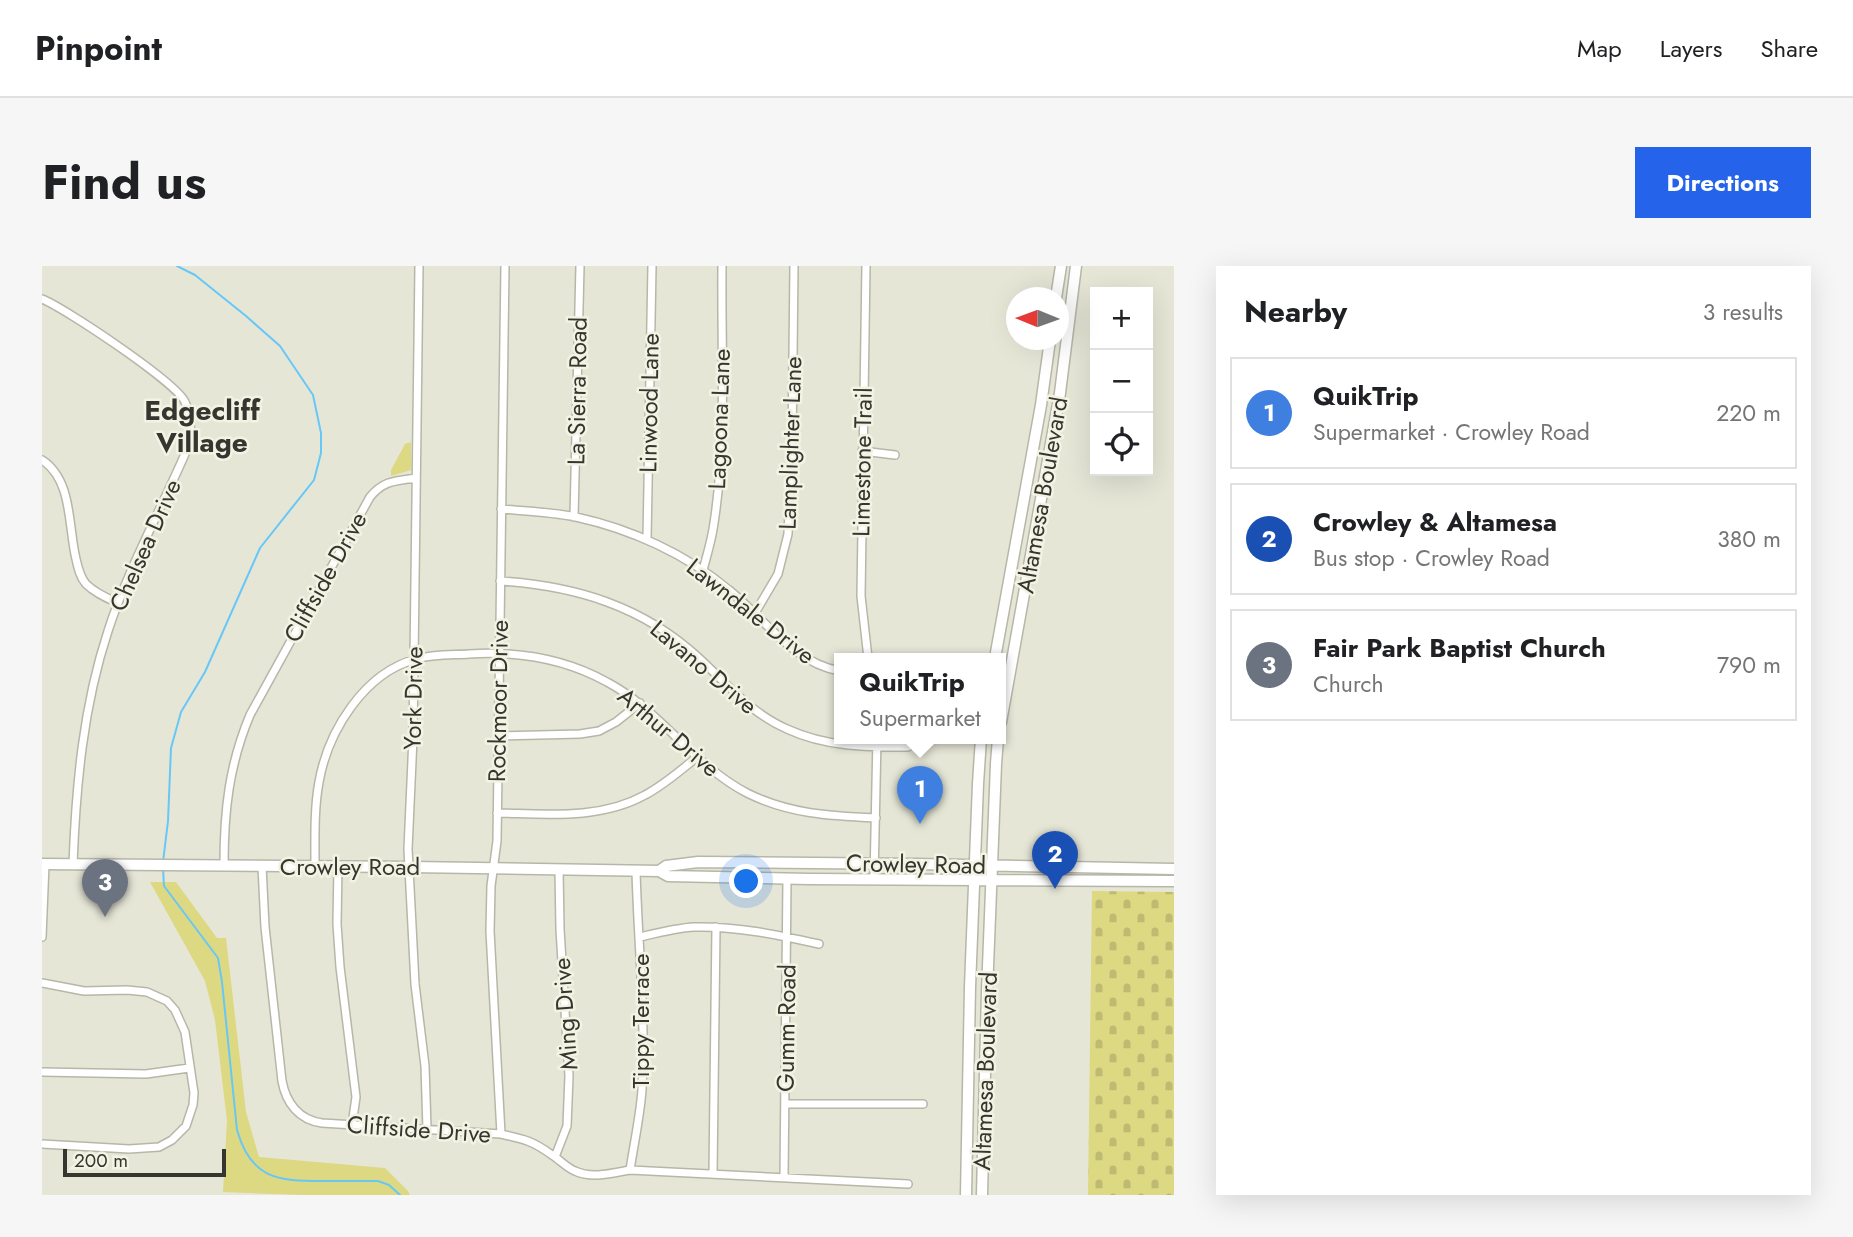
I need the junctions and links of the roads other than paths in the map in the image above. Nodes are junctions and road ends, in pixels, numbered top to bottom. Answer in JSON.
{"nodes":[{"id":1,"x":419,"y":266,"type":"edge"},
{"id":2,"x":505,"y":266,"type":"edge"},
{"id":3,"x":580,"y":266,"type":"edge"},
{"id":4,"x":652,"y":266,"type":"edge"},
{"id":5,"x":722,"y":266,"type":"edge"},
{"id":6,"x":794,"y":266,"type":"edge"},
{"id":7,"x":866,"y":266,"type":"edge"},
{"id":8,"x":1061,"y":266,"type":"edge"},
{"id":9,"x":1076,"y":266,"type":"edge"},
{"id":10,"x":1058,"y":287,"type":"edge"},
{"id":11,"x":42,"y":299,"type":"edge"},
{"id":12,"x":1049,"y":350,"type":"edge"},
{"id":13,"x":862,"y":452,"type":"junction"},
{"id":14,"x":895,"y":455,"type":"dead end"},
{"id":15,"x":42,"y":460,"type":"edge"},
{"id":16,"x":416,"y":478,"type":"junction"},
{"id":17,"x":1023,"y":504,"type":"junction"},
{"id":18,"x":1040,"y":507,"type":"junction"},
{"id":19,"x":501,"y":509,"type":"junction"},
{"id":20,"x":574,"y":517,"type":"junction"},
{"id":21,"x":646,"y":540,"type":"junction"},
{"id":22,"x":703,"y":570,"type":"junction"},
{"id":23,"x":500,"y":581,"type":"junction"},
{"id":24,"x":118,"y":603,"type":"junction"},
{"id":25,"x":755,"y":613,"type":"junction"},
{"id":26,"x":868,"y":653,"type":"edge"},
{"id":27,"x":996,"y":653,"type":"edge"},
{"id":28,"x":499,"y":654,"type":"junction"},
{"id":29,"x":414,"y":660,"type":"junction"},
{"id":30,"x":834,"y":670,"type":"edge"},
{"id":31,"x":1006,"y":690,"type":"edge"},
{"id":32,"x":640,"y":703,"type":"junction"},
{"id":33,"x":498,"y":736,"type":"junction"},
{"id":34,"x":834,"y":743,"type":"edge"},
{"id":35,"x":877,"y":744,"type":"edge"},
{"id":36,"x":885,"y":744,"type":"edge"},
{"id":37,"x":981,"y":744,"type":"edge"},
{"id":38,"x":998,"y":744,"type":"edge"},
{"id":39,"x":908,"y":747,"type":"dead end"},
{"id":40,"x":697,"y":757,"type":"junction"},
{"id":41,"x":497,"y":813,"type":"junction"},
{"id":42,"x":876,"y":818,"type":"junction"},
{"id":43,"x":875,"y":863,"type":"junction"},
{"id":44,"x":43,"y":864,"type":"edge"},
{"id":45,"x":73,"y":864,"type":"junction"},
{"id":46,"x":224,"y":865,"type":"junction"},
{"id":47,"x":976,"y":865,"type":"junction"},
{"id":48,"x":992,"y":865,"type":"junction"},
{"id":49,"x":262,"y":866,"type":"junction"},
{"id":50,"x":315,"y":866,"type":"junction"},
{"id":51,"x":338,"y":866,"type":"junction"},
{"id":52,"x":411,"y":867,"type":"junction"},
{"id":53,"x":494,"y":868,"type":"junction"},
{"id":54,"x":559,"y":869,"type":"junction"},
{"id":55,"x":1174,"y":869,"type":"edge"},
{"id":56,"x":636,"y":871,"type":"junction"},
{"id":57,"x":659,"y":871,"type":"junction"},
{"id":58,"x":1174,"y":875,"type":"edge"},
{"id":59,"x":787,"y":879,"type":"junction"},
{"id":60,"x":874,"y":879,"type":"junction"},
{"id":61,"x":975,"y":880,"type":"junction"},
{"id":62,"x":991,"y":880,"type":"junction"},
{"id":63,"x":1161,"y":881,"type":"junction"},
{"id":64,"x":1174,"y":881,"type":"edge"},
{"id":65,"x":716,"y":927,"type":"junction"},
{"id":66,"x":42,"y":937,"type":"edge"},
{"id":67,"x":640,"y":937,"type":"junction"},
{"id":68,"x":787,"y":937,"type":"junction"},
{"id":69,"x":819,"y":944,"type":"dead end"},
{"id":70,"x":42,"y":983,"type":"edge"},
{"id":71,"x":970,"y":1000,"type":"junction"},
{"id":72,"x":987,"y":1006,"type":"junction"},
{"id":73,"x":189,"y":1068,"type":"junction"},
{"id":74,"x":42,"y":1072,"type":"edge"},
{"id":75,"x":785,"y":1104,"type":"junction"},
{"id":76,"x":923,"y":1104,"type":"dead end"},
{"id":77,"x":352,"y":1125,"type":"junction"},
{"id":78,"x":427,"y":1129,"type":"junction"},
{"id":79,"x":501,"y":1134,"type":"junction"},
{"id":80,"x":42,"y":1144,"type":"edge"},
{"id":81,"x":555,"y":1157,"type":"junction"},
{"id":82,"x":630,"y":1170,"type":"junction"},
{"id":83,"x":713,"y":1174,"type":"junction"},
{"id":84,"x":784,"y":1178,"type":"junction"},
{"id":85,"x":908,"y":1184,"type":"dead end"},
{"id":86,"x":966,"y":1195,"type":"edge"},
{"id":87,"x":982,"y":1195,"type":"edge"}],
"edges":[{"from":1,"to":16,"type":"street","name":"York Drive"},
{"from":2,"to":19,"type":"street","name":"Rockmoor Drive"},
{"from":3,"to":20,"type":"street","name":"La Sierra Road"},
{"from":4,"to":21,"type":"street","name":"Linwood Lane"},
{"from":5,"to":22,"type":"street","name":"Lagoona Lane"},
{"from":6,"to":25,"type":"street","name":"Lamplighter Lane"},
{"from":7,"to":13,"type":"street","name":"Limestone Trail"},
{"from":8,"to":10,"type":"main road"},
{"from":9,"to":18,"type":"main road","name":"Altamesa Boulevard"},
{"from":11,"to":24,"type":"street","name":"Chelsea Drive"},
{"from":12,"to":17,"type":"main road","name":"Altamesa Boulevard"},
{"from":13,"to":14,"type":"street"},
{"from":13,"to":26,"type":"street","name":"Limestone Trail"},
{"from":15,"to":24,"type":"street"},
{"from":16,"to":29,"type":"street","name":"York Drive"},
{"from":16,"to":46,"type":"street","name":"Cliffside Drive"},
{"from":17,"to":18,"type":"main road"},
{"from":17,"to":27,"type":"main road","name":"Altamesa Boulevard"},
{"from":18,"to":31,"type":"main road","name":"Altamesa Boulevard"},
{"from":19,"to":20,"type":"street","name":"Lawndale Drive"},
{"from":19,"to":23,"type":"street","name":"Rockmoor Drive"},
{"from":20,"to":21,"type":"street","name":"Lawndale Drive"},
{"from":21,"to":22,"type":"street","name":"Lawndale Drive"},
{"from":22,"to":25,"type":"street","name":"Lawndale Drive"},
{"from":23,"to":28,"type":"street","name":"Rockmoor Drive"},
{"from":23,"to":34,"type":"street","name":"Lavano Drive"},
{"from":24,"to":45,"type":"street","name":"Chelsea Drive"},
{"from":25,"to":30,"type":"street","name":"Lawndale Drive"},
{"from":28,"to":29,"type":"street","name":"Arthur Drive"},
{"from":28,"to":32,"type":"street","name":"Arthur Drive"},
{"from":28,"to":33,"type":"street","name":"Rockmoor Drive"},
{"from":29,"to":50,"type":"street","name":"Arthur Drive"},
{"from":29,"to":52,"type":"street","name":"York Drive"},
{"from":32,"to":33,"type":"street"},
{"from":32,"to":40,"type":"street","name":"Arthur Drive"},
{"from":33,"to":41,"type":"street","name":"Rockmoor Drive"},
{"from":35,"to":42,"type":"street"},
{"from":36,"to":39,"type":"street","name":"Lavano Drive"},
{"from":37,"to":47,"type":"main road","name":"Altamesa Boulevard"},
{"from":38,"to":48,"type":"main road","name":"Altamesa Boulevard"},
{"from":40,"to":41,"type":"street"},
{"from":40,"to":42,"type":"street","name":"Arthur Drive"},
{"from":41,"to":53,"type":"street","name":"Rockmoor Drive"},
{"from":42,"to":43,"type":"street"},
{"from":43,"to":47,"type":"main road","name":"Crowley Road"},
{"from":43,"to":57,"type":"main road","name":"Crowley Road"},
{"from":43,"to":60,"type":"street"},
{"from":44,"to":45,"type":"main road","name":"Crowley Road"},
{"from":44,"to":66,"type":"street"},
{"from":45,"to":46,"type":"main road","name":"Crowley Road"},
{"from":46,"to":49,"type":"main road","name":"Crowley Road"},
{"from":47,"to":48,"type":"main road","name":"Crowley Road"},
{"from":47,"to":61,"type":"main road","name":"Altamesa Boulevard"},
{"from":48,"to":55,"type":"main road","name":"Crowley Road"},
{"from":48,"to":62,"type":"main road","name":"Altamesa Boulevard"},
{"from":49,"to":50,"type":"main road","name":"Crowley Road"},
{"from":49,"to":77,"type":"street","name":"Cliffside Drive"},
{"from":50,"to":51,"type":"main road","name":"Crowley Road"},
{"from":51,"to":52,"type":"main road","name":"Crowley Road"},
{"from":51,"to":77,"type":"street"},
{"from":52,"to":53,"type":"main road","name":"Crowley Road"},
{"from":52,"to":78,"type":"street","name":"York Drive"},
{"from":53,"to":54,"type":"main road","name":"Crowley Road"},
{"from":53,"to":79,"type":"street","name":"Rockmoor Drive"},
{"from":54,"to":56,"type":"main road","name":"Crowley Road"},
{"from":54,"to":81,"type":"street","name":"Ming Drive"},
{"from":56,"to":57,"type":"main road","name":"Crowley Road"},
{"from":56,"to":67,"type":"street","name":"Tippy Terrace"},
{"from":57,"to":59,"type":"main road","name":"Crowley Road"},
{"from":58,"to":63,"type":"main road"},
{"from":59,"to":60,"type":"main road","name":"Crowley Road"},
{"from":59,"to":68,"type":"street","name":"Gumm Road"},
{"from":60,"to":61,"type":"main road","name":"Crowley Road"},
{"from":61,"to":62,"type":"main road","name":"Crowley Road"},
{"from":61,"to":71,"type":"main road","name":"Altamesa Boulevard"},
{"from":62,"to":63,"type":"main road","name":"Crowley Road"},
{"from":62,"to":72,"type":"main road","name":"Altamesa Boulevard"},
{"from":63,"to":64,"type":"main road","name":"Crowley Road"},
{"from":65,"to":67,"type":"street"},
{"from":65,"to":68,"type":"street"},
{"from":65,"to":83,"type":"street"},
{"from":67,"to":82,"type":"street","name":"Tippy Terrace"},
{"from":68,"to":69,"type":"street"},
{"from":68,"to":75,"type":"street","name":"Gumm Road"},
{"from":70,"to":73,"type":"street"},
{"from":71,"to":72,"type":"main road"},
{"from":71,"to":86,"type":"main road","name":"Altamesa Boulevard"},
{"from":72,"to":87,"type":"main road","name":"Altamesa Boulevard"},
{"from":73,"to":74,"type":"street"},
{"from":73,"to":80,"type":"street"},
{"from":75,"to":76,"type":"street"},
{"from":75,"to":84,"type":"street","name":"Gumm Road"},
{"from":77,"to":78,"type":"street","name":"Cliffside Drive"},
{"from":78,"to":79,"type":"street","name":"Cliffside Drive"},
{"from":79,"to":81,"type":"street","name":"Cliffside Drive"},
{"from":81,"to":82,"type":"street","name":"Cliffside Drive"},
{"from":82,"to":83,"type":"street","name":"Cliffside Drive"},
{"from":83,"to":84,"type":"street","name":"Cliffside Drive"},
{"from":84,"to":85,"type":"street","name":"Cliffside Drive"}]}
